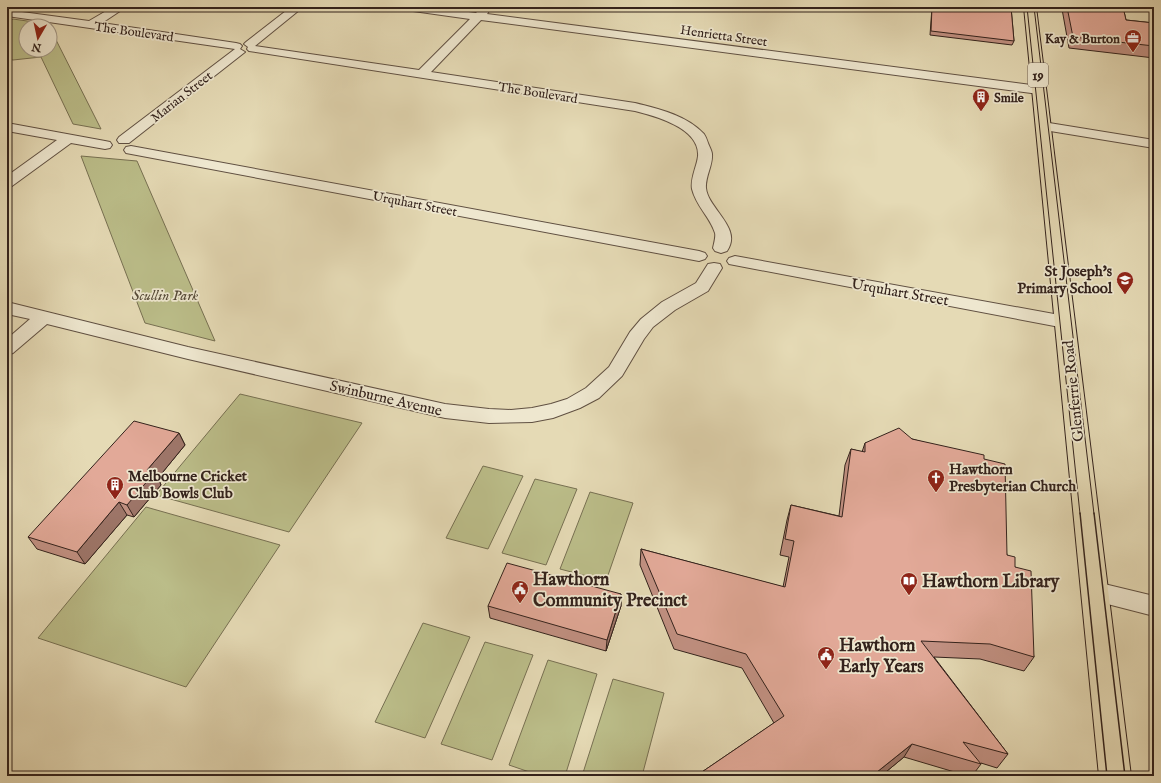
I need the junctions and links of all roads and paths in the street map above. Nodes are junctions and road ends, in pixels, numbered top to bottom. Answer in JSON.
{"nodes":[{"id":1,"x":121,"y":7,"type":"edge"},
{"id":2,"x":298,"y":7,"type":"edge"},
{"id":3,"x":406,"y":7,"type":"edge"},
{"id":4,"x":488,"y":7,"type":"edge"},
{"id":5,"x":1030,"y":7,"type":"edge"},
{"id":6,"x":7,"y":13,"type":"edge"},
{"id":7,"x":478,"y":17,"type":"junction"},
{"id":8,"x":91,"y":25,"type":"junction"},
{"id":9,"x":252,"y":46,"type":"junction"},
{"id":10,"x":238,"y":49,"type":"junction"},
{"id":11,"x":422,"y":74,"type":"junction"},
{"id":12,"x":1039,"y":90,"type":"junction"},
{"id":13,"x":7,"y":127,"type":"edge"},
{"id":14,"x":1044,"y":129,"type":"junction"},
{"id":15,"x":69,"y":138,"type":"junction"},
{"id":16,"x":1154,"y":144,"type":"edge"},
{"id":17,"x":118,"y":149,"type":"junction"},
{"id":18,"x":7,"y":183,"type":"edge"},
{"id":19,"x":721,"y":248,"type":"junction"},
{"id":20,"x":699,"y":256,"type":"junction"},
{"id":21,"x":735,"y":261,"type":"junction"},
{"id":22,"x":714,"y":268,"type":"junction"},
{"id":23,"x":7,"y":308,"type":"edge"},
{"id":24,"x":44,"y":317,"type":"junction"},
{"id":25,"x":1065,"y":322,"type":"junction"},
{"id":26,"x":7,"y":349,"type":"edge"},
{"id":27,"x":1096,"y":592,"type":"junction"},
{"id":28,"x":1154,"y":606,"type":"edge"},
{"id":29,"x":1115,"y":776,"type":"edge"}],
"edges":[{"from":1,"to":8,"type":"street"},
{"from":2,"to":9,"type":"street"},
{"from":3,"to":7,"type":"street","name":"Henrietta Street"},
{"from":4,"to":7,"type":"street"},
{"from":5,"to":12,"type":"main road","name":"Glenferrie Road","number":"19"},
{"from":6,"to":8,"type":"street","name":"The Boulevard"},
{"from":7,"to":11,"type":"street"},
{"from":7,"to":12,"type":"street","name":"Henrietta Street"},
{"from":8,"to":10,"type":"street","name":"The Boulevard"},
{"from":9,"to":10,"type":"street"},
{"from":9,"to":11,"type":"street","name":"The Boulevard"},
{"from":10,"to":17,"type":"street","name":"Marian Street"},
{"from":11,"to":19,"type":"street","name":"The Boulevard"},
{"from":12,"to":14,"type":"main road","name":"Glenferrie Road","number":"19"},
{"from":13,"to":15,"type":"street","name":"Urquhart Street"},
{"from":14,"to":16,"type":"street"},
{"from":14,"to":25,"type":"main road","name":"Glenferrie Road","number":"19"},
{"from":15,"to":17,"type":"street","name":"Urquhart Street"},
{"from":15,"to":18,"type":"street"},
{"from":17,"to":20,"type":"street","name":"Urquhart Street"},
{"from":19,"to":20,"type":"street"},
{"from":19,"to":21,"type":"street"},
{"from":20,"to":22,"type":"street"},
{"from":21,"to":22,"type":"street"},
{"from":21,"to":25,"type":"street","name":"Urquhart Street"},
{"from":22,"to":24,"type":"street","name":"Swinburne Avenue"},
{"from":23,"to":24,"type":"street","name":"Swinburne Avenue"},
{"from":24,"to":26,"type":"street"},
{"from":25,"to":27,"type":"main road","name":"Glenferrie Road","number":"19"},
{"from":27,"to":28,"type":"street"},
{"from":27,"to":29,"type":"main road","name":"Glenferrie Road","number":"19"}]}
